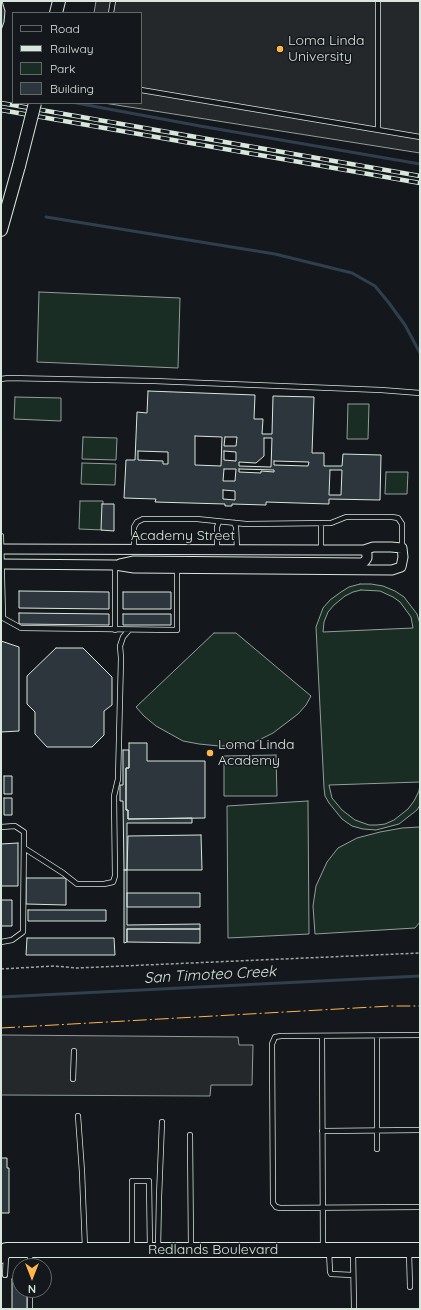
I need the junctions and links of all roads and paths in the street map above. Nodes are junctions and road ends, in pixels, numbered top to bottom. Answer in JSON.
{"nodes":[{"id":1,"x":59,"y":1,"type":"edge"},
{"id":2,"x":113,"y":1,"type":"edge"},
{"id":3,"x":378,"y":1,"type":"edge"},
{"id":4,"x":56,"y":12,"type":"edge"},
{"id":5,"x":111,"y":12,"type":"edge"},
{"id":6,"x":142,"y":90,"type":"edge"},
{"id":7,"x":35,"y":104,"type":"edge"},
{"id":8,"x":378,"y":130,"type":"junction"},
{"id":9,"x":420,"y":137,"type":"edge"},
{"id":10,"x":1,"y":230,"type":"edge"},
{"id":11,"x":1,"y":379,"type":"edge"},
{"id":12,"x":420,"y":393,"type":"edge"},
{"id":13,"x":219,"y":522,"type":"junction"},
{"id":14,"x":234,"y":523,"type":"junction"},
{"id":15,"x":321,"y":523,"type":"junction"},
{"id":16,"x":1,"y":536,"type":"edge"},
{"id":17,"x":402,"y":548,"type":"junction"},
{"id":18,"x":1,"y":549,"type":"edge"},
{"id":19,"x":134,"y":550,"type":"junction"},
{"id":20,"x":217,"y":550,"type":"junction"},
{"id":21,"x":237,"y":550,"type":"junction"},
{"id":22,"x":321,"y":550,"type":"junction"},
{"id":23,"x":364,"y":550,"type":"junction"},
{"id":24,"x":2,"y":564,"type":"edge"},
{"id":25,"x":115,"y":565,"type":"junction"},
{"id":26,"x":177,"y":569,"type":"junction"},
{"id":27,"x":2,"y":595,"type":"edge"},
{"id":28,"x":115,"y":630,"type":"junction"},
{"id":29,"x":129,"y":630,"type":"junction"},
{"id":30,"x":1,"y":827,"type":"edge"},
{"id":31,"x":24,"y":848,"type":"junction"},
{"id":32,"x":1,"y":942,"type":"edge"},
{"id":33,"x":420,"y":953,"type":"edge"},
{"id":34,"x":1,"y":969,"type":"edge"},
{"id":35,"x":420,"y":1035,"type":"edge"},
{"id":36,"x":322,"y":1036,"type":"junction"},
{"id":37,"x":377,"y":1036,"type":"junction"},
{"id":38,"x":74,"y":1051,"type":"dead end"},
{"id":39,"x":73,"y":1079,"type":"dead end"},
{"id":40,"x":78,"y":1116,"type":"dead end"},
{"id":41,"x":162,"y":1122,"type":"dead end"},
{"id":42,"x":377,"y":1130,"type":"junction"},
{"id":43,"x":420,"y":1130,"type":"edge"},
{"id":44,"x":322,"y":1131,"type":"junction"},
{"id":45,"x":190,"y":1136,"type":"dead end"},
{"id":46,"x":378,"y":1149,"type":"dead end"},
{"id":47,"x":323,"y":1208,"type":"junction"},
{"id":48,"x":420,"y":1208,"type":"edge"},
{"id":49,"x":3,"y":1250,"type":"edge"},
{"id":50,"x":30,"y":1250,"type":"junction"},
{"id":51,"x":85,"y":1250,"type":"junction"},
{"id":52,"x":132,"y":1250,"type":"junction"},
{"id":53,"x":154,"y":1250,"type":"junction"},
{"id":54,"x":191,"y":1250,"type":"junction"},
{"id":55,"x":326,"y":1250,"type":"junction"},
{"id":56,"x":353,"y":1250,"type":"junction"},
{"id":57,"x":415,"y":1250,"type":"edge"},
{"id":58,"x":30,"y":1258,"type":"edge"},
{"id":59,"x":5,"y":1275,"type":"dead end"},
{"id":60,"x":353,"y":1275,"type":"junction"},
{"id":61,"x":410,"y":1287,"type":"dead end"},
{"id":62,"x":30,"y":1298,"type":"edge"},
{"id":63,"x":354,"y":1308,"type":"dead end"},
{"id":64,"x":30,"y":1309,"type":"edge"}],
"edges":[{"from":1,"to":4,"type":"main road"},
{"from":2,"to":5,"type":"lane"},
{"from":3,"to":8,"type":"lane"},
{"from":6,"to":8,"type":"lane"},
{"from":7,"to":10,"type":"main road","bridge":true},
{"from":8,"to":9,"type":"lane"},
{"from":11,"to":12,"type":"lane"},
{"from":13,"to":14,"type":"lane"},
{"from":13,"to":19,"type":"lane"},
{"from":13,"to":20,"type":"lane"},
{"from":14,"to":15,"type":"lane"},
{"from":14,"to":21,"type":"lane"},
{"from":15,"to":17,"type":"lane"},
{"from":15,"to":22,"type":"lane"},
{"from":16,"to":18,"type":"lane"},
{"from":17,"to":23,"type":"street","name":"Academy Street"},
{"from":17,"to":26,"type":"street","name":"Academy Street"},
{"from":18,"to":19,"type":"street","name":"Academy Street"},
{"from":18,"to":24,"type":"lane"},
{"from":19,"to":20,"type":"street","name":"Academy Street"},
{"from":20,"to":21,"type":"street","name":"Academy Street"},
{"from":21,"to":22,"type":"street","name":"Academy Street"},
{"from":22,"to":23,"type":"street","name":"Academy Street"},
{"from":23,"to":25,"type":"street","name":"Academy Street"},
{"from":24,"to":25,"type":"street","name":"Academy Street"},
{"from":24,"to":27,"type":"lane"},
{"from":25,"to":26,"type":"street","name":"Academy Street"},
{"from":25,"to":28,"type":"lane"},
{"from":26,"to":29,"type":"lane"},
{"from":27,"to":28,"type":"lane"},
{"from":28,"to":29,"type":"lane"},
{"from":29,"to":31,"type":"lane"},
{"from":30,"to":31,"type":"lane"},
{"from":31,"to":32,"type":"lane"},
{"from":33,"to":34,"type":"path"},
{"from":35,"to":37,"type":"lane"},
{"from":36,"to":37,"type":"lane"},
{"from":36,"to":44,"type":"lane"},
{"from":36,"to":47,"type":"lane"},
{"from":37,"to":42,"type":"lane"},
{"from":38,"to":39,"type":"lane"},
{"from":40,"to":51,"type":"lane"},
{"from":41,"to":53,"type":"lane"},
{"from":42,"to":43,"type":"lane"},
{"from":42,"to":44,"type":"lane"},
{"from":42,"to":46,"type":"lane"},
{"from":44,"to":47,"type":"lane"},
{"from":45,"to":54,"type":"lane"},
{"from":47,"to":48,"type":"lane"},
{"from":47,"to":55,"type":"lane"},
{"from":49,"to":50,"type":"main road","name":"Redlands Boulevard"},
{"from":49,"to":59,"type":"lane"},
{"from":50,"to":51,"type":"main road","name":"Redlands Boulevard"},
{"from":50,"to":58,"type":"lane"},
{"from":51,"to":52,"type":"main road","name":"Redlands Boulevard"},
{"from":52,"to":53,"type":"main road","name":"Redlands Boulevard"},
{"from":52,"to":53,"type":"lane"},
{"from":53,"to":54,"type":"main road","name":"Redlands Boulevard"},
{"from":54,"to":55,"type":"main road","name":"Redlands Boulevard"},
{"from":55,"to":56,"type":"main road","name":"Redlands Boulevard"},
{"from":55,"to":60,"type":"lane"},
{"from":56,"to":57,"type":"main road","name":"Redlands Boulevard"},
{"from":56,"to":60,"type":"lane"},
{"from":57,"to":61,"type":"lane"},
{"from":60,"to":63,"type":"lane"},
{"from":62,"to":64,"type":"lane"}]}
